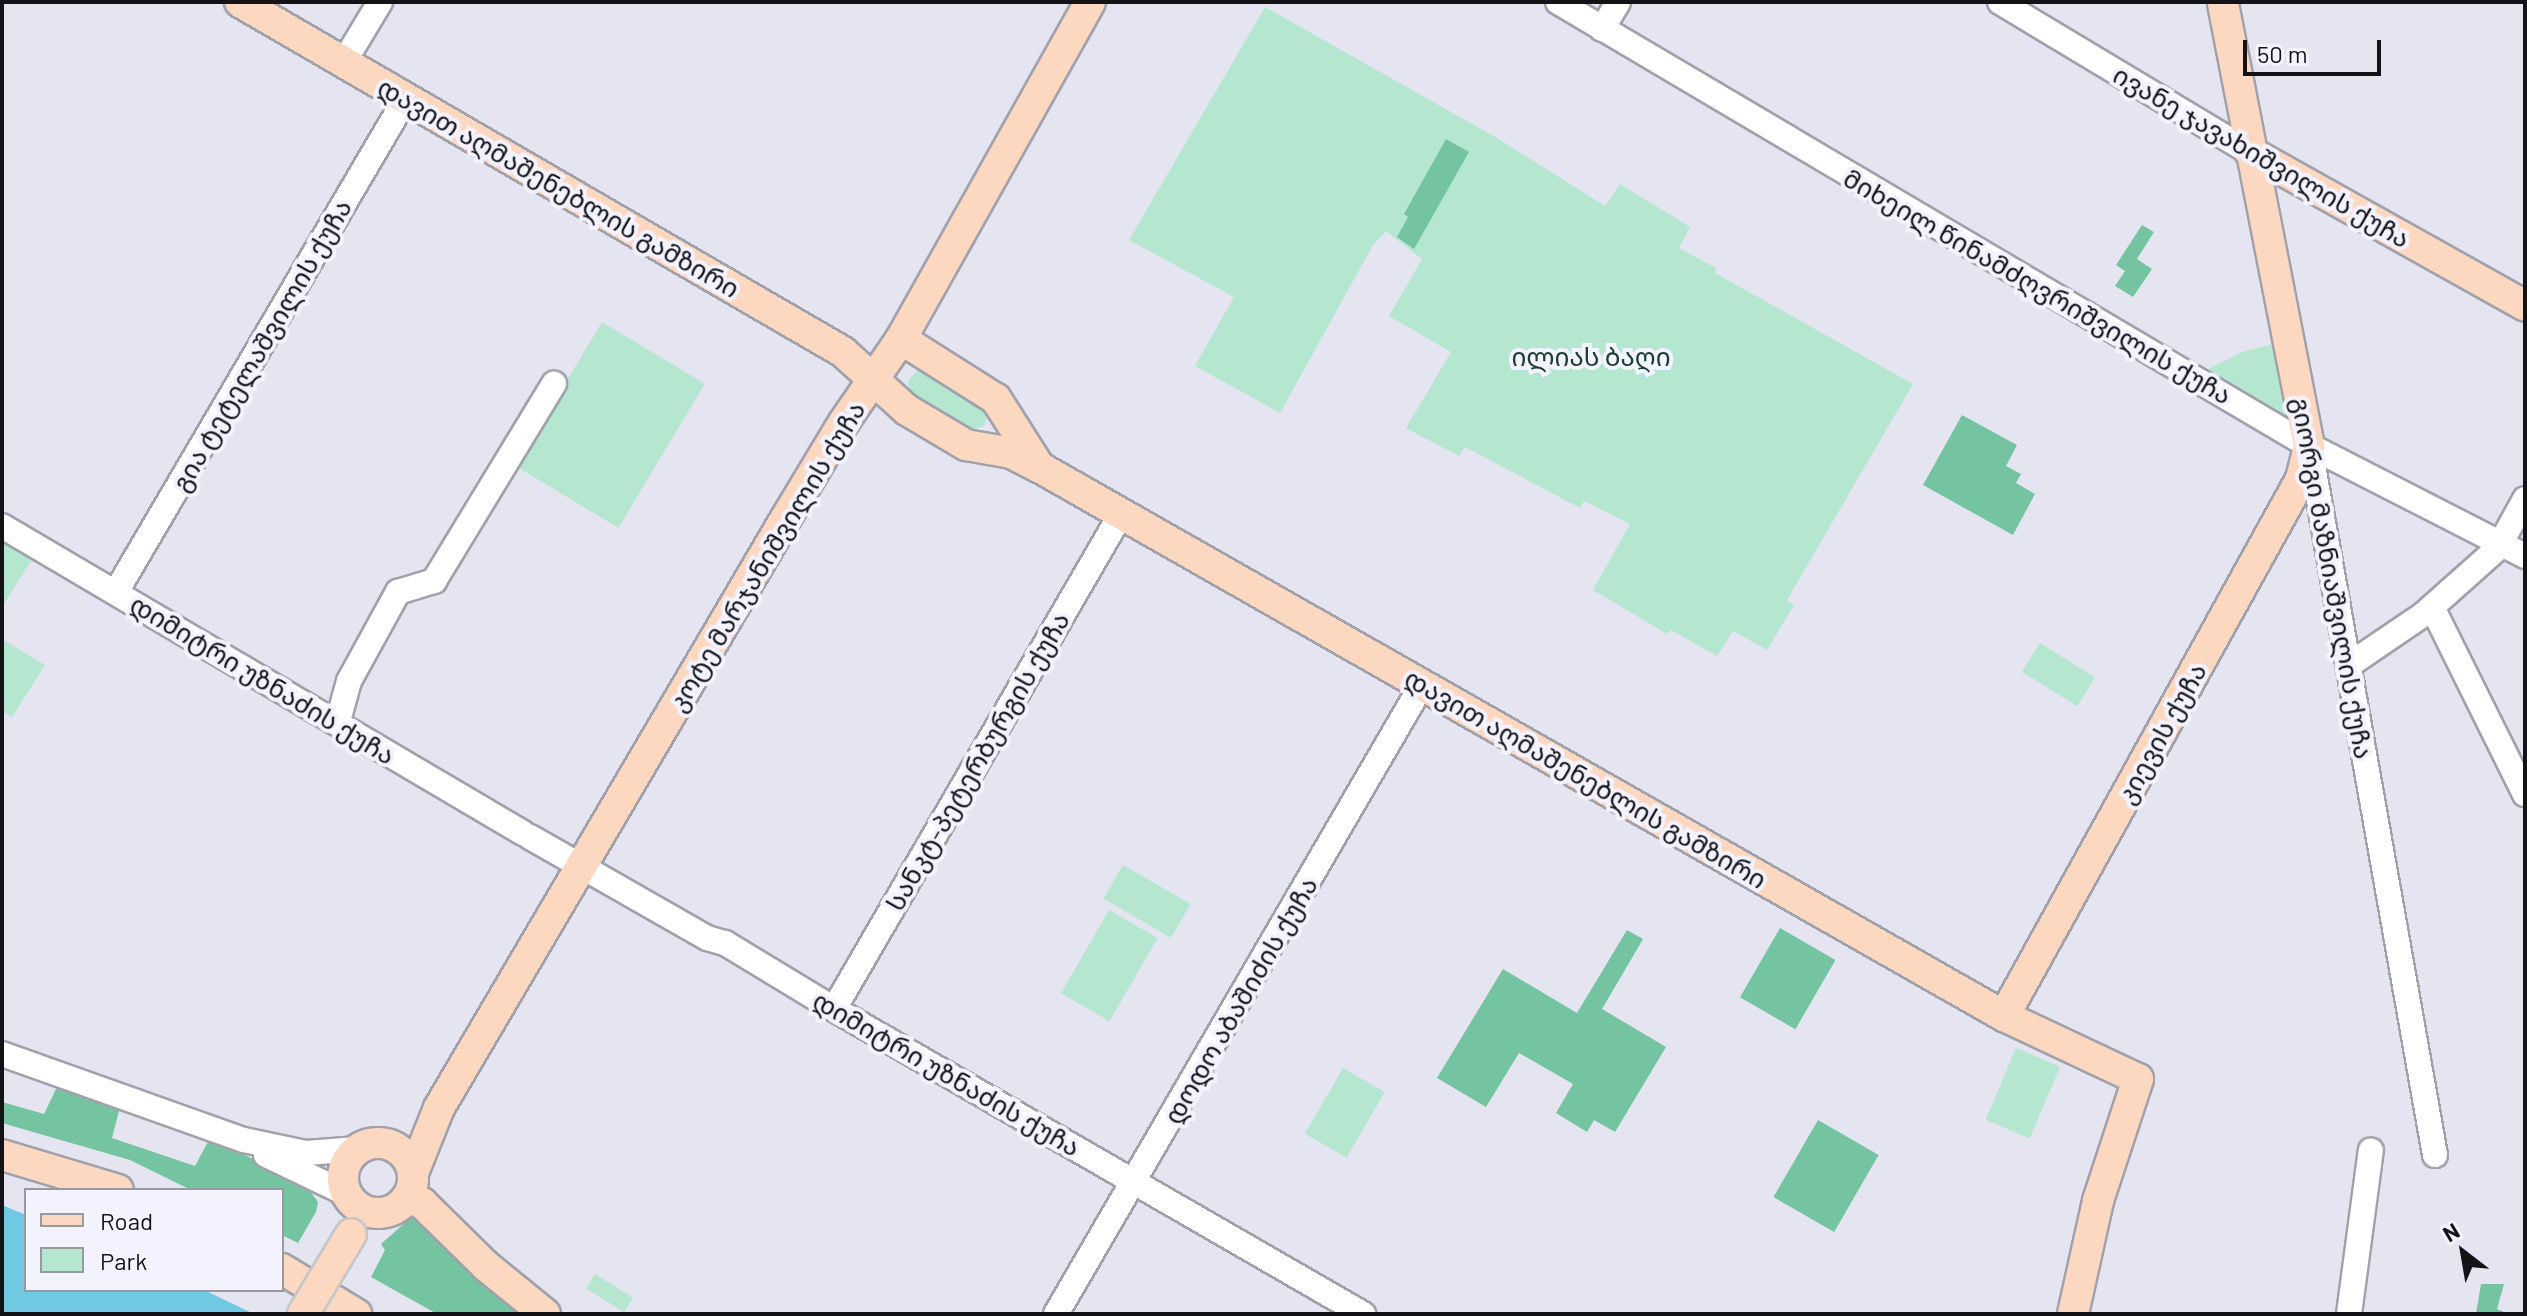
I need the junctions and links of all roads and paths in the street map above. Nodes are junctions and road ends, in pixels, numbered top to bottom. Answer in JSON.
{"nodes":[{"id":1,"x":240,"y":2,"type":"edge"},
{"id":2,"x":380,"y":2,"type":"edge"},
{"id":3,"x":1090,"y":2,"type":"edge"},
{"id":4,"x":1558,"y":2,"type":"edge"},
{"id":5,"x":1618,"y":2,"type":"edge"},
{"id":6,"x":2000,"y":2,"type":"edge"},
{"id":7,"x":2223,"y":2,"type":"edge"},
{"id":8,"x":1602,"y":29,"type":"junction"},
{"id":9,"x":344,"y":62,"type":"junction"},
{"id":10,"x":406,"y":98,"type":"junction"},
{"id":11,"x":2250,"y":152,"type":"junction"},
{"id":12,"x":2525,"y":306,"type":"edge"},
{"id":13,"x":901,"y":339,"type":"junction"},
{"id":14,"x":873,"y":378,"type":"junction"},
{"id":15,"x":554,"y":384,"type":"dead end"},
{"id":16,"x":1008,"y":417,"type":"junction"},
{"id":17,"x":2309,"y":446,"type":"junction"},
{"id":18,"x":984,"y":448,"type":"junction"},
{"id":19,"x":1039,"y":467,"type":"junction"},
{"id":20,"x":2525,"y":499,"type":"edge"},
{"id":21,"x":1121,"y":514,"type":"junction"},
{"id":22,"x":2,"y":526,"type":"edge"},
{"id":23,"x":2502,"y":544,"type":"junction"},
{"id":24,"x":2525,"y":556,"type":"edge"},
{"id":25,"x":116,"y":592,"type":"junction"},
{"id":26,"x":2432,"y":607,"type":"junction"},
{"id":27,"x":2349,"y":665,"type":"junction"},
{"id":28,"x":1422,"y":685,"type":"junction"},
{"id":29,"x":338,"y":721,"type":"junction"},
{"id":30,"x":2525,"y":794,"type":"edge"},
{"id":31,"x":583,"y":867,"type":"junction"},
{"id":32,"x":834,"y":1009,"type":"junction"},
{"id":33,"x":2004,"y":1016,"type":"junction"},
{"id":34,"x":2,"y":1054,"type":"edge"},
{"id":35,"x":439,"y":1108,"type":"junction"},
{"id":36,"x":244,"y":1140,"type":"junction"},
{"id":37,"x":388,"y":1144,"type":"junction"},
{"id":38,"x":358,"y":1149,"type":"junction"},
{"id":39,"x":2371,"y":1150,"type":"dead end"},
{"id":40,"x":2,"y":1155,"type":"edge"},
{"id":41,"x":2435,"y":1155,"type":"dead end"},
{"id":42,"x":1134,"y":1181,"type":"junction"},
{"id":43,"x":410,"y":1185,"type":"junction"},
{"id":44,"x":111,"y":1188,"type":"edge"},
{"id":45,"x":357,"y":1215,"type":"junction"},
{"id":46,"x":284,"y":1270,"type":"edge"},
{"id":47,"x":303,"y":1314,"type":"edge"},
{"id":48,"x":356,"y":1314,"type":"edge"},
{"id":49,"x":545,"y":1314,"type":"edge"},
{"id":50,"x":1056,"y":1314,"type":"edge"},
{"id":51,"x":1363,"y":1314,"type":"edge"},
{"id":52,"x":2073,"y":1314,"type":"edge"},
{"id":53,"x":2349,"y":1314,"type":"edge"}],
"edges":[{"from":1,"to":9,"type":"main road","name":"დავით აღმაშენებლის გამზირი"},
{"from":2,"to":9,"type":"street"},
{"from":3,"to":13,"type":"main road","name":"კოტე მარჯანიშვილის ქუჩა"},
{"from":4,"to":8,"type":"street","name":"მიხეილ წინამძღვრიშვილის ქუჩა"},
{"from":5,"to":8,"type":"street"},
{"from":6,"to":11,"type":"street","name":"ივანე ჯავახიშვილის ქუჩა"},
{"from":7,"to":11,"type":"main road","name":"გიორგი მაზნიაშვილის ქუჩა"},
{"from":8,"to":17,"type":"street","name":"მიხეილ წინამძღვრიშვილის ქუჩა"},
{"from":9,"to":10,"type":"main road","name":"დავით აღმაშენებლის გამზირი"},
{"from":10,"to":14,"type":"main road","name":"დავით აღმაშენებლის გამზირი"},
{"from":10,"to":25,"type":"street","name":"გია ტეტელაშვილის ქუჩა"},
{"from":11,"to":12,"type":"main road","name":"ივანე ჯავახიშვილის ქუჩა"},
{"from":11,"to":17,"type":"main road","name":"გიორგი მაზნიაშვილის ქუჩა"},
{"from":13,"to":14,"type":"main road","name":"კოტე მარჯანიშვილის ქუჩა"},
{"from":13,"to":16,"type":"main road","name":"დავით აღმაშენებლის გამზირი"},
{"from":14,"to":18,"type":"main road","name":"დავით აღმაშენებლის გამზირი"},
{"from":14,"to":31,"type":"main road","name":"კოტე მარჯანიშვილის ქუჩა"},
{"from":15,"to":29,"type":"street"},
{"from":16,"to":18,"type":"main road"},
{"from":16,"to":19,"type":"main road","name":"დავით აღმაშენებლის გამზირი"},
{"from":17,"to":23,"type":"street","name":"მიხეილ წინამძღვრიშვილის ქუჩა"},
{"from":17,"to":27,"type":"street","name":"გიორგი მაზნიაშვილის ქუჩა"},
{"from":17,"to":33,"type":"main road","name":"კიევის ქუჩა"},
{"from":18,"to":19,"type":"main road","name":"დავით აღმაშენებლის გამზირი"},
{"from":19,"to":21,"type":"main road","name":"დავით აღმაშენებლის გამზირი"},
{"from":20,"to":23,"type":"street"},
{"from":21,"to":28,"type":"main road","name":"დავით აღმაშენებლის გამზირი"},
{"from":21,"to":32,"type":"street","name":"სანკტ-პეტერბურგის ქუჩა"},
{"from":22,"to":25,"type":"street","name":"დიმიტრი უზნაძის ქუჩა"},
{"from":23,"to":24,"type":"street","name":"მიხეილ წინამძღვრიშვილის ქუჩა"},
{"from":23,"to":26,"type":"street"},
{"from":25,"to":29,"type":"street","name":"დიმიტრი უზნაძის ქუჩა"},
{"from":26,"to":27,"type":"street"},
{"from":26,"to":30,"type":"street"},
{"from":27,"to":41,"type":"street","name":"გიორგი მაზნიაშვილის ქუჩა"},
{"from":28,"to":33,"type":"main road","name":"დავით აღმაშენებლის გამზირი"},
{"from":28,"to":42,"type":"street","name":"დოდო აბაშიძის ქუჩა"},
{"from":29,"to":31,"type":"street","name":"დიმიტრი უზნაძის ქუჩა"},
{"from":31,"to":32,"type":"street","name":"დიმიტრი უზნაძის ქუჩა"},
{"from":31,"to":35,"type":"main road","name":"კოტე მარჯანიშვილის ქუჩა"},
{"from":32,"to":42,"type":"street","name":"დიმიტრი უზნაძის ქუჩა"},
{"from":33,"to":52,"type":"main road","name":"დავით აღმაშენებლის გამზირი"},
{"from":34,"to":36,"type":"street"},
{"from":35,"to":37,"type":"main road","name":"კოტე მარჯანიშვილის ქუჩა"},
{"from":35,"to":43,"type":"main road","name":"კოტე მარჯანიშვილის ქუჩა"},
{"from":36,"to":38,"type":"street"},
{"from":36,"to":45,"type":"street"},
{"from":37,"to":38,"type":"main road"},
{"from":37,"to":43,"type":"main road"},
{"from":38,"to":45,"type":"main road"},
{"from":39,"to":53,"type":"street"},
{"from":40,"to":44,"type":"main road"},
{"from":42,"to":50,"type":"street","name":"დოდო აბაშიძის ქუჩა"},
{"from":42,"to":51,"type":"street","name":"დიმიტრი უზნაძის ქუჩა"},
{"from":43,"to":45,"type":"main road"},
{"from":43,"to":49,"type":"main road"},
{"from":45,"to":47,"type":"main road","bridge":true},
{"from":46,"to":48,"type":"main road"}]}
